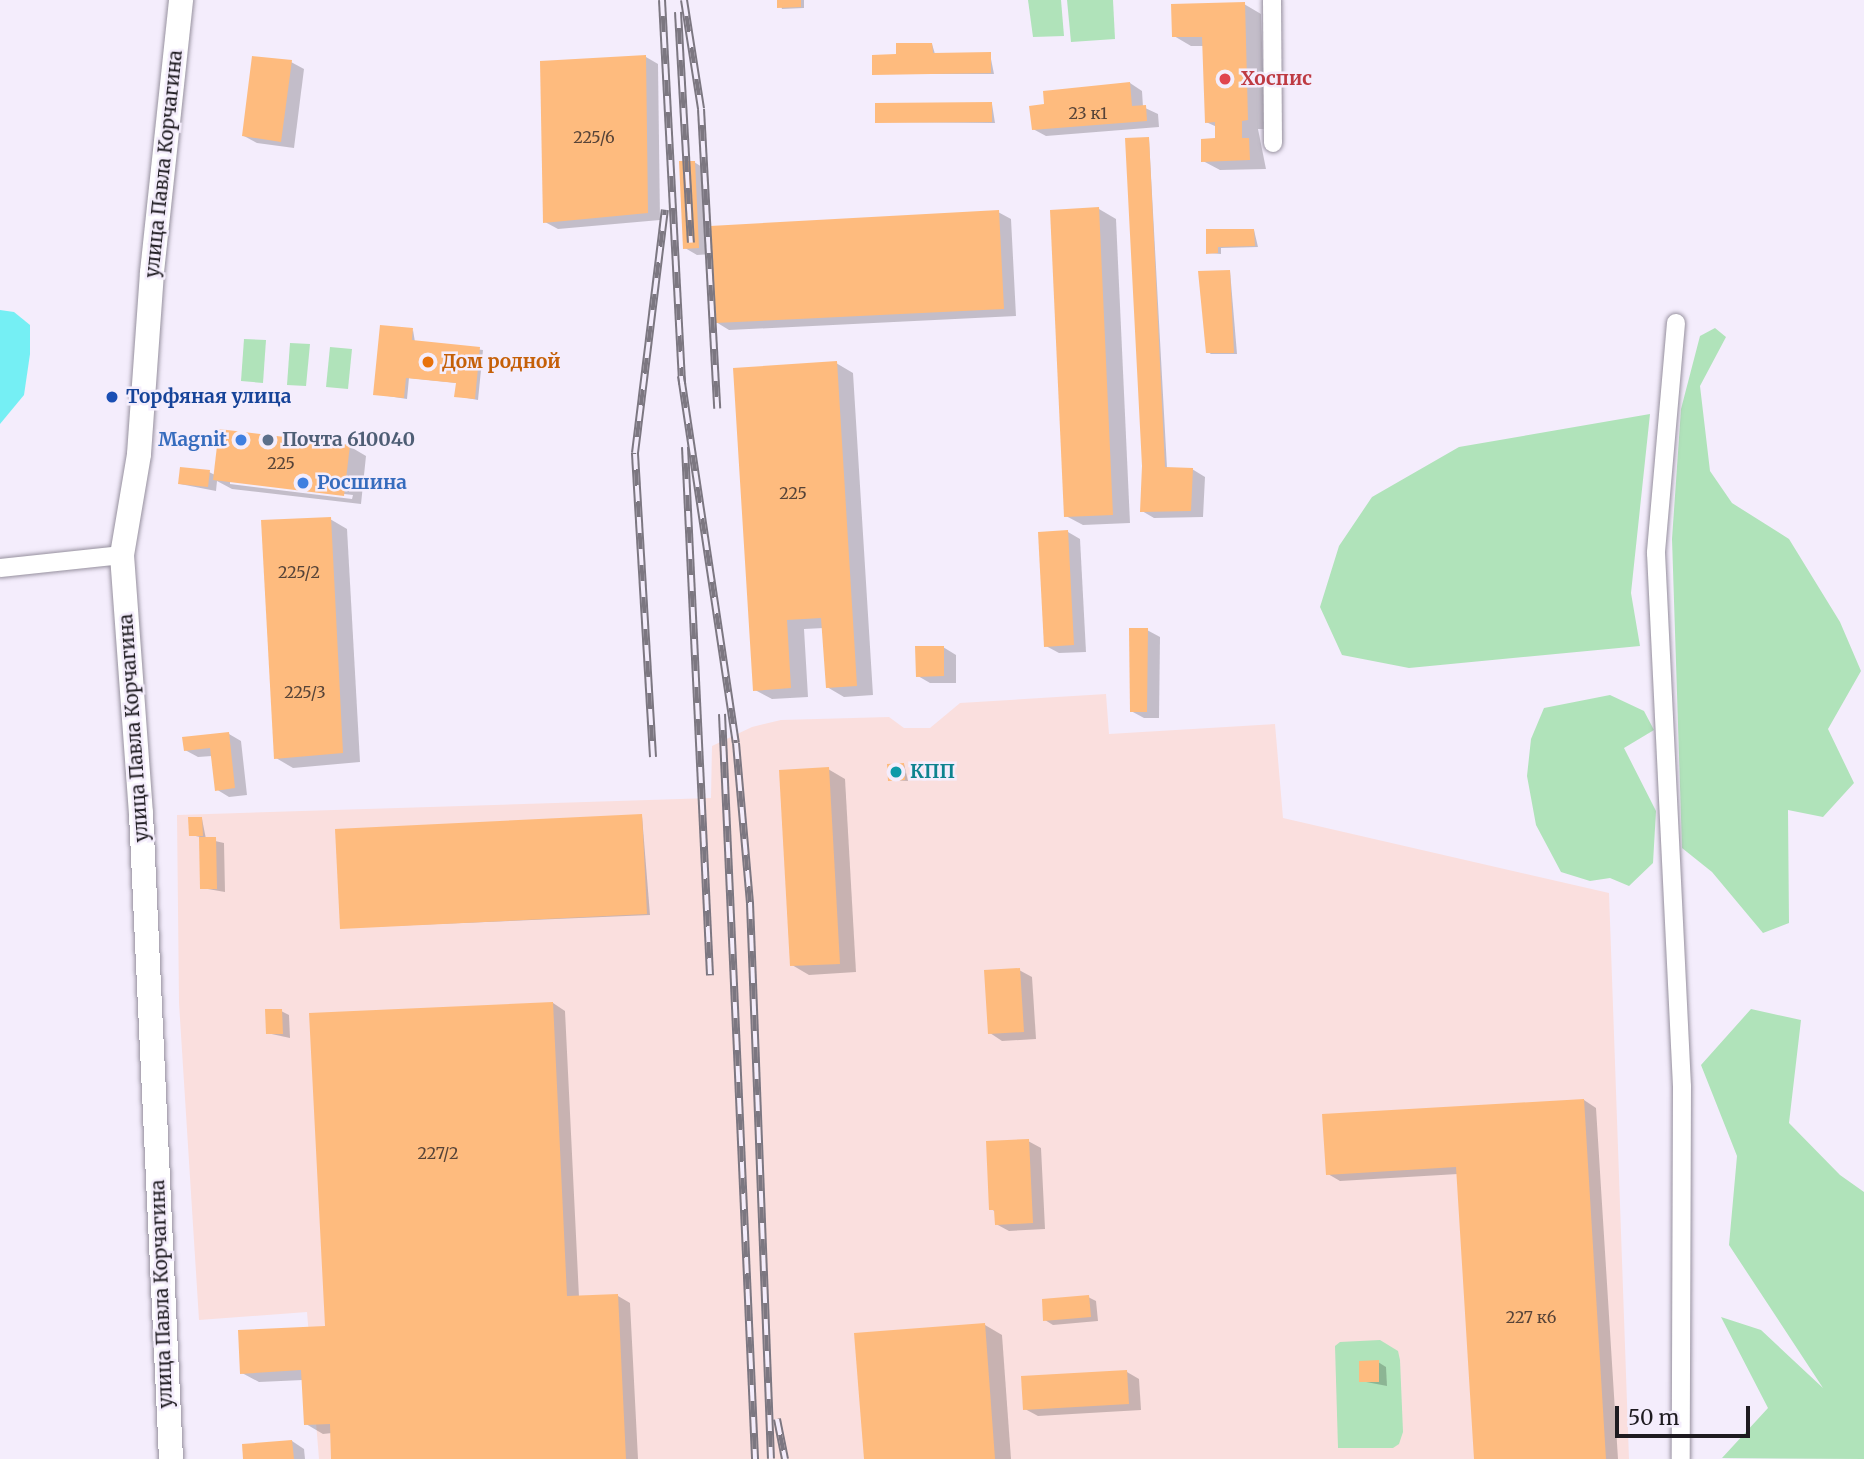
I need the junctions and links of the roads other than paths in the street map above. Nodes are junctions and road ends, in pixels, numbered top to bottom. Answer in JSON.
{"nodes":[{"id":1,"x":181,"y":0,"type":"edge"},
{"id":2,"x":1272,"y":0,"type":"edge"},
{"id":3,"x":1273,"y":143,"type":"dead end"},
{"id":4,"x":1676,"y":323,"type":"dead end"},
{"id":5,"x":122,"y":555,"type":"junction"},
{"id":6,"x":0,"y":568,"type":"edge"},
{"id":7,"x":171,"y":1459,"type":"edge"},
{"id":8,"x":1681,"y":1459,"type":"edge"}],
"edges":[{"from":1,"to":5,"type":"main road","name":"улица Павла Корчагина"},
{"from":2,"to":3,"type":"street"},
{"from":4,"to":8,"type":"street"},
{"from":5,"to":6,"type":"street"},
{"from":5,"to":7,"type":"main road","name":"улица Павла Корчагина"}]}
